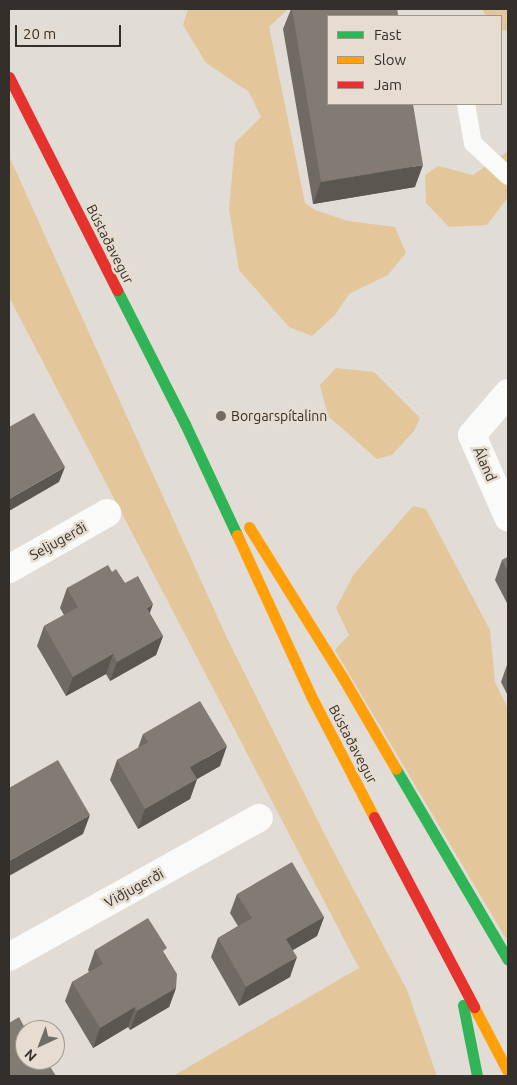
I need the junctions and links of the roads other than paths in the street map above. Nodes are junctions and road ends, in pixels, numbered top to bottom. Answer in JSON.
{"nodes":[{"id":1,"x":9,"y":77,"type":"edge"},
{"id":2,"x":466,"y":105,"type":"edge"},
{"id":3,"x":508,"y":176,"type":"edge"},
{"id":4,"x":508,"y":393,"type":"edge"},
{"id":5,"x":185,"y":424,"type":"junction"},
{"id":6,"x":107,"y":514,"type":"dead end"},
{"id":7,"x":508,"y":517,"type":"edge"},
{"id":8,"x":9,"y":569,"type":"edge"},
{"id":9,"x":259,"y":818,"type":"dead end"},
{"id":10,"x":9,"y":958,"type":"edge"},
{"id":11,"x":508,"y":960,"type":"edge"},
{"id":12,"x":457,"y":974,"type":"junction"},
{"id":13,"x":508,"y":1072,"type":"edge"},
{"id":14,"x":477,"y":1076,"type":"edge"}],
"edges":[{"from":1,"to":5,"type":"main road","name":"Bústaðavegur"},
{"from":2,"to":3,"type":"lane"},
{"from":4,"to":7,"type":"street","name":"Áland"},
{"from":5,"to":11,"type":"main road","name":"Bústaðavegur"},
{"from":5,"to":12,"type":"main road","name":"Bústaðavegur"},
{"from":6,"to":8,"type":"street","name":"Seljugerði"},
{"from":9,"to":10,"type":"street","name":"Viðjugerði"},
{"from":12,"to":13,"type":"main road","name":"Bústaðavegur"},
{"from":12,"to":14,"type":"main road"}]}
